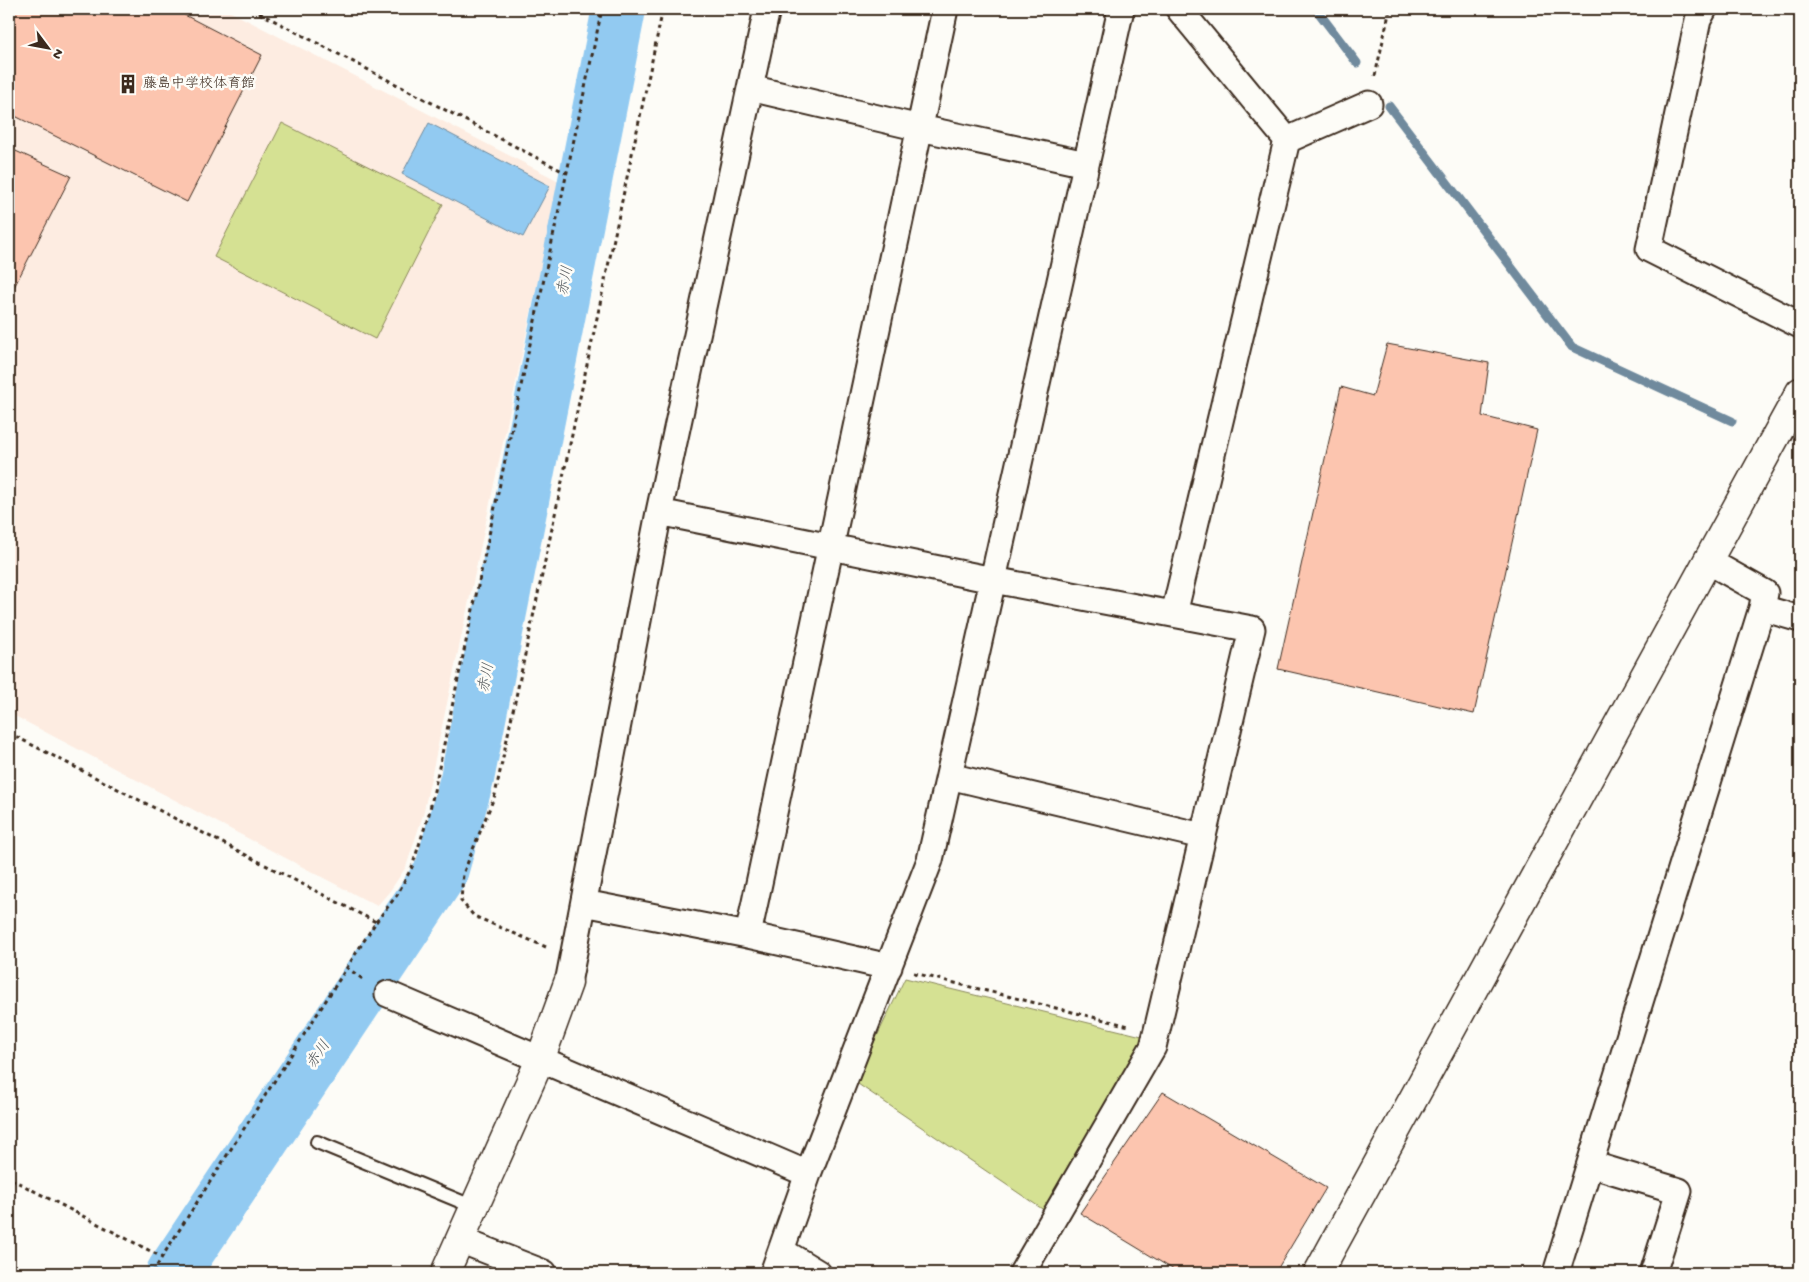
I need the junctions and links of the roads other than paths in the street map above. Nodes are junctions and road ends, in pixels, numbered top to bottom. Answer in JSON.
{"nodes":[{"id":1,"x":767,"y":9,"type":"edge"},
{"id":2,"x":945,"y":9,"type":"edge"},
{"id":3,"x":1121,"y":9,"type":"edge"},
{"id":4,"x":1179,"y":9,"type":"edge"},
{"id":5,"x":1704,"y":9,"type":"edge"},
{"id":6,"x":750,"y":88,"type":"junction"},
{"id":7,"x":1369,"y":104,"type":"road end"},
{"id":8,"x":920,"y":128,"type":"junction"},
{"id":9,"x":1287,"y":140,"type":"junction"},
{"id":10,"x":1086,"y":164,"type":"junction"},
{"id":11,"x":1800,"y":325,"type":"edge"},
{"id":12,"x":1800,"y":392,"type":"edge"},
{"id":13,"x":659,"y":512,"type":"junction"},
{"id":14,"x":830,"y":546,"type":"junction"},
{"id":15,"x":1708,"y":561,"type":"junction"},
{"id":16,"x":992,"y":580,"type":"junction"},
{"id":17,"x":1762,"y":608,"type":"junction"},
{"id":18,"x":1174,"y":614,"type":"junction"},
{"id":19,"x":1800,"y":619,"type":"edge"},
{"id":20,"x":948,"y":776,"type":"junction"},
{"id":21,"x":1202,"y":836,"type":"junction"},
{"id":22,"x":584,"y":902,"type":"junction"},
{"id":23,"x":748,"y":935,"type":"junction"},
{"id":24,"x":889,"y":967,"type":"junction"},
{"id":25,"x":570,"y":971,"type":"joint"},
{"id":26,"x":388,"y":994,"type":"dead end"},
{"id":27,"x":540,"y":1060,"type":"junction"},
{"id":28,"x":317,"y":1142,"type":"dead end"},
{"id":29,"x":1590,"y":1164,"type":"junction"},
{"id":30,"x":808,"y":1174,"type":"junction"},
{"id":31,"x":474,"y":1207,"type":"junction"},
{"id":32,"x":460,"y":1240,"type":"junction"},
{"id":33,"x":778,"y":1262,"type":"edge"},
{"id":34,"x":445,"y":1273,"type":"edge"},
{"id":35,"x":544,"y":1273,"type":"edge"},
{"id":36,"x":818,"y":1273,"type":"edge"},
{"id":37,"x":1022,"y":1273,"type":"edge"},
{"id":38,"x":1318,"y":1273,"type":"edge"},
{"id":39,"x":1556,"y":1273,"type":"edge"},
{"id":40,"x":1653,"y":1273,"type":"edge"}],
"edges":[{"from":1,"to":6,"type":"street"},
{"from":2,"to":8,"type":"street"},
{"from":3,"to":10,"type":"street"},
{"from":4,"to":9,"type":"street"},
{"from":5,"to":11,"type":"street"},
{"from":6,"to":8,"type":"street"},
{"from":6,"to":13,"type":"street"},
{"from":7,"to":9,"type":"street"},
{"from":8,"to":10,"type":"street"},
{"from":8,"to":14,"type":"street"},
{"from":9,"to":18,"type":"street"},
{"from":10,"to":16,"type":"street"},
{"from":12,"to":15,"type":"street"},
{"from":13,"to":14,"type":"street"},
{"from":13,"to":22,"type":"street"},
{"from":14,"to":16,"type":"street"},
{"from":14,"to":23,"type":"street"},
{"from":15,"to":17,"type":"street"},
{"from":15,"to":38,"type":"street"},
{"from":16,"to":18,"type":"street"},
{"from":16,"to":20,"type":"street"},
{"from":17,"to":19,"type":"street"},
{"from":17,"to":29,"type":"street"},
{"from":18,"to":21,"type":"street"},
{"from":20,"to":21,"type":"street"},
{"from":20,"to":24,"type":"street"},
{"from":21,"to":37,"type":"street"},
{"from":22,"to":23,"type":"street"},
{"from":22,"to":25,"type":"street"},
{"from":23,"to":24,"type":"street"},
{"from":24,"to":30,"type":"street"},
{"from":25,"to":27,"type":"street"},
{"from":26,"to":27,"type":"street"},
{"from":27,"to":30,"type":"street"},
{"from":27,"to":31,"type":"street"},
{"from":28,"to":31,"type":"lane"},
{"from":29,"to":39,"type":"street"},
{"from":29,"to":40,"type":"street"},
{"from":30,"to":33,"type":"street"},
{"from":31,"to":32,"type":"street"},
{"from":32,"to":34,"type":"street"},
{"from":32,"to":35,"type":"street"},
{"from":33,"to":36,"type":"street"}]}
